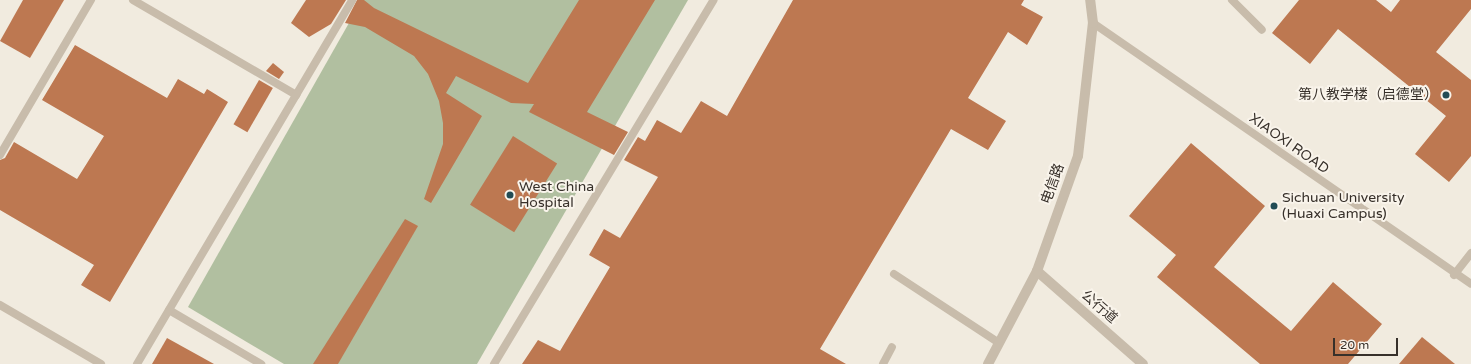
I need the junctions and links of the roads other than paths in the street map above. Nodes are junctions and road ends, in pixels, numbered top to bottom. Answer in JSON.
{"nodes":[{"id":1,"x":91,"y":0,"type":"edge"},
{"id":2,"x":132,"y":0,"type":"edge"},
{"id":3,"x":352,"y":0,"type":"edge"},
{"id":4,"x":714,"y":0,"type":"edge"},
{"id":5,"x":1090,"y":0,"type":"edge"},
{"id":6,"x":1232,"y":0,"type":"edge"},
{"id":7,"x":1093,"y":23,"type":"junction"},
{"id":8,"x":1262,"y":30,"type":"dead end"},
{"id":9,"x":296,"y":95,"type":"junction"},
{"id":10,"x":0,"y":155,"type":"edge"},
{"id":11,"x":1471,"y":253,"type":"edge"},
{"id":12,"x":1037,"y":271,"type":"junction"},
{"id":13,"x":894,"y":274,"type":"dead end"},
{"id":14,"x":1454,"y":275,"type":"junction"},
{"id":15,"x":1471,"y":284,"type":"edge"},
{"id":16,"x":0,"y":305,"type":"edge"},
{"id":17,"x":169,"y":310,"type":"junction"},
{"id":18,"x":999,"y":343,"type":"junction"},
{"id":19,"x":892,"y":347,"type":"dead end"},
{"id":20,"x":101,"y":364,"type":"edge"},
{"id":21,"x":137,"y":364,"type":"edge"},
{"id":22,"x":261,"y":364,"type":"edge"},
{"id":23,"x":494,"y":364,"type":"edge"},
{"id":24,"x":883,"y":364,"type":"edge"},
{"id":25,"x":988,"y":364,"type":"edge"},
{"id":26,"x":1143,"y":364,"type":"edge"}],
"edges":[{"from":1,"to":10,"type":"lane"},
{"from":2,"to":9,"type":"lane"},
{"from":3,"to":9,"type":"lane"},
{"from":4,"to":23,"type":"lane"},
{"from":5,"to":7,"type":"street","name":"电信路"},
{"from":6,"to":8,"type":"lane"},
{"from":7,"to":12,"type":"street","name":"电信路"},
{"from":7,"to":14,"type":"lane","name":"XIAOXI ROAD"},
{"from":9,"to":17,"type":"lane"},
{"from":11,"to":14,"type":"lane"},
{"from":12,"to":18,"type":"street","name":"电信路"},
{"from":12,"to":26,"type":"street","name":"公行道"},
{"from":13,"to":18,"type":"lane"},
{"from":14,"to":15,"type":"lane","name":"XIAOXI ROAD"},
{"from":16,"to":20,"type":"lane"},
{"from":17,"to":21,"type":"lane"},
{"from":17,"to":22,"type":"lane"},
{"from":18,"to":25,"type":"street","name":"电信路"},
{"from":19,"to":24,"type":"lane"}]}
